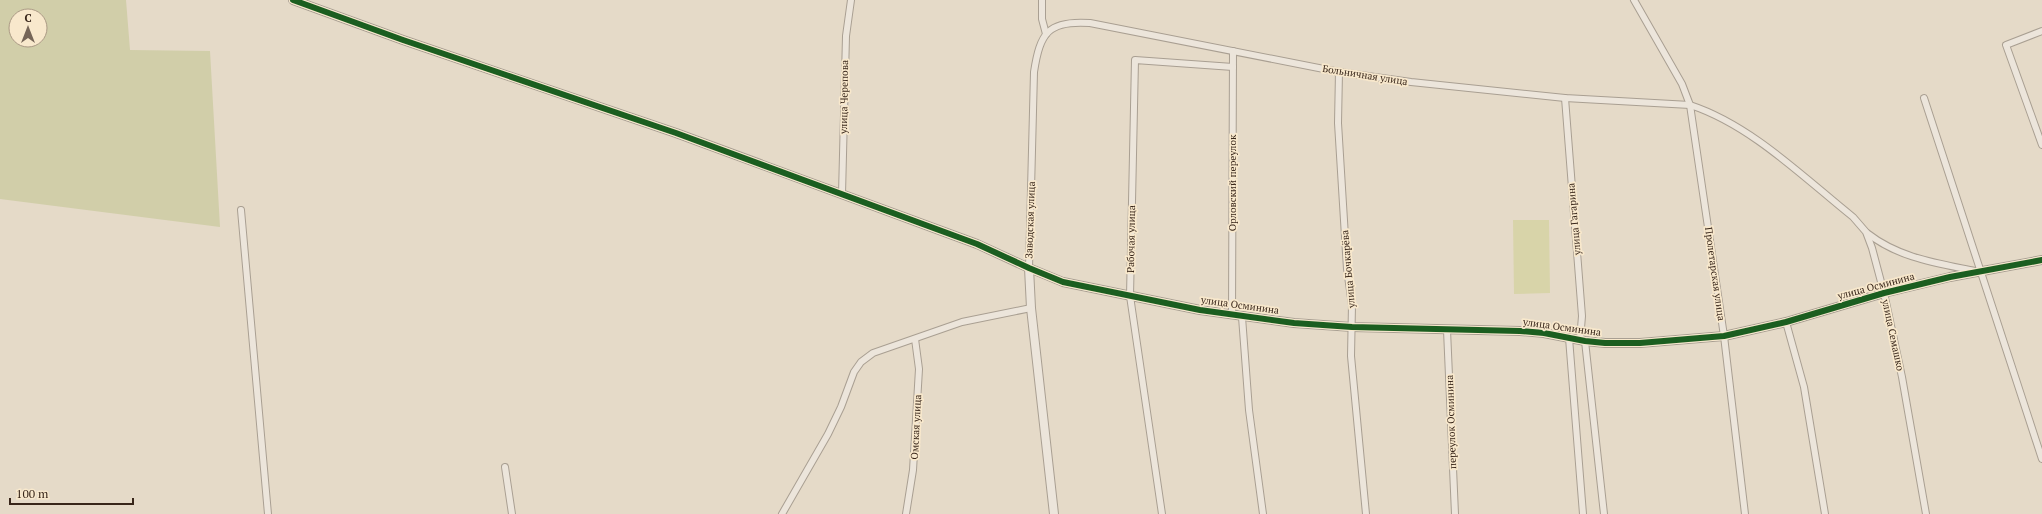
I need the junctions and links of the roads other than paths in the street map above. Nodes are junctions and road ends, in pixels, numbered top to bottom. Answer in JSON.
{"nodes":[{"id":1,"x":293,"y":0,"type":"edge"},
{"id":2,"x":851,"y":0,"type":"edge"},
{"id":3,"x":1042,"y":0,"type":"edge"},
{"id":4,"x":1634,"y":0,"type":"edge"},
{"id":5,"x":2042,"y":30,"type":"edge"},
{"id":6,"x":1046,"y":34,"type":"junction"},
{"id":7,"x":1233,"y":51,"type":"junction"},
{"id":8,"x":1233,"y":67,"type":"junction"},
{"id":9,"x":1339,"y":72,"type":"junction"},
{"id":10,"x":1564,"y":98,"type":"junction"},
{"id":11,"x":1924,"y":98,"type":"dead end"},
{"id":12,"x":1690,"y":105,"type":"junction"},
{"id":13,"x":2042,"y":145,"type":"edge"},
{"id":14,"x":842,"y":194,"type":"junction"},
{"id":15,"x":242,"y":210,"type":"dead end"},
{"id":16,"x":1866,"y":232,"type":"junction"},
{"id":17,"x":2042,"y":260,"type":"edge"},
{"id":18,"x":1029,"y":268,"type":"junction"},
{"id":19,"x":1978,"y":271,"type":"junction"},
{"id":20,"x":1884,"y":293,"type":"junction"},
{"id":21,"x":1130,"y":296,"type":"junction"},
{"id":22,"x":1031,"y":308,"type":"junction"},
{"id":23,"x":1232,"y":316,"type":"junction"},
{"id":24,"x":1242,"y":317,"type":"junction"},
{"id":25,"x":1786,"y":322,"type":"junction"},
{"id":26,"x":1352,"y":327,"type":"junction"},
{"id":27,"x":1447,"y":330,"type":"junction"},
{"id":28,"x":1724,"y":336,"type":"junction"},
{"id":29,"x":1569,"y":338,"type":"junction"},
{"id":30,"x":915,"y":339,"type":"junction"},
{"id":31,"x":1583,"y":341,"type":"junction"},
{"id":32,"x":2042,"y":459,"type":"edge"},
{"id":33,"x":505,"y":467,"type":"dead end"},
{"id":34,"x":268,"y":514,"type":"edge"},
{"id":35,"x":512,"y":514,"type":"edge"},
{"id":36,"x":782,"y":514,"type":"edge"},
{"id":37,"x":906,"y":514,"type":"edge"},
{"id":38,"x":1054,"y":514,"type":"edge"},
{"id":39,"x":1162,"y":514,"type":"edge"},
{"id":40,"x":1263,"y":514,"type":"edge"},
{"id":41,"x":1366,"y":514,"type":"edge"},
{"id":42,"x":1455,"y":514,"type":"edge"},
{"id":43,"x":1583,"y":514,"type":"edge"},
{"id":44,"x":1604,"y":514,"type":"edge"},
{"id":45,"x":1744,"y":514,"type":"edge"},
{"id":46,"x":1825,"y":514,"type":"edge"},
{"id":47,"x":1926,"y":514,"type":"edge"}],
"edges":[{"from":1,"to":14,"type":"street","name":"улица Осминина"},
{"from":2,"to":14,"type":"street","name":"улица Черепова"},
{"from":3,"to":6,"type":"street"},
{"from":4,"to":12,"type":"street","name":"Пролетарская улица"},
{"from":5,"to":13,"type":"street"},
{"from":6,"to":7,"type":"street","name":"Больничная улица"},
{"from":6,"to":18,"type":"street","name":"Заводская улица"},
{"from":7,"to":8,"type":"street","name":"Орловский переулок"},
{"from":7,"to":9,"type":"street","name":"Больничная улица"},
{"from":8,"to":21,"type":"street","name":"Рабочая улица"},
{"from":8,"to":23,"type":"street","name":"Орловский переулок"},
{"from":9,"to":10,"type":"street","name":"Больничная улица"},
{"from":9,"to":26,"type":"street","name":"улица Бочкарёва"},
{"from":10,"to":12,"type":"street","name":"Больничная улица"},
{"from":10,"to":31,"type":"street","name":"улица Гагарина"},
{"from":11,"to":19,"type":"street"},
{"from":12,"to":16,"type":"street","name":"улица Семашко"},
{"from":12,"to":28,"type":"street","name":"Пролетарская улица"},
{"from":14,"to":18,"type":"street","name":"улица Осминина"},
{"from":15,"to":34,"type":"street"},
{"from":16,"to":19,"type":"street"},
{"from":16,"to":20,"type":"street","name":"улица Семашко"},
{"from":17,"to":19,"type":"street","name":"улица Осминина"},
{"from":18,"to":21,"type":"street","name":"улица Осминина"},
{"from":18,"to":22,"type":"street","name":"Заводская улица"},
{"from":19,"to":20,"type":"street","name":"улица Осминина"},
{"from":19,"to":32,"type":"street"},
{"from":20,"to":25,"type":"street","name":"улица Осминина"},
{"from":20,"to":47,"type":"street","name":"улица Семашко"},
{"from":21,"to":23,"type":"street","name":"улица Осминина"},
{"from":21,"to":39,"type":"street","name":"Рабочая улица"},
{"from":22,"to":30,"type":"street"},
{"from":22,"to":38,"type":"street","name":"Заводская улица"},
{"from":23,"to":24,"type":"street","name":"улица Осминина"},
{"from":24,"to":26,"type":"street","name":"улица Осминина"},
{"from":24,"to":40,"type":"street"},
{"from":25,"to":28,"type":"street","name":"улица Осминина"},
{"from":25,"to":46,"type":"street"},
{"from":26,"to":27,"type":"street","name":"улица Осминина"},
{"from":26,"to":41,"type":"street","name":"улица Бочкарёва"},
{"from":27,"to":29,"type":"street","name":"улица Осминина"},
{"from":27,"to":42,"type":"street","name":"переулок Осминина"},
{"from":28,"to":31,"type":"street","name":"улица Осминина"},
{"from":28,"to":45,"type":"street","name":"Пролетарская улица"},
{"from":29,"to":31,"type":"street","name":"улица Осминина"},
{"from":29,"to":43,"type":"street"},
{"from":30,"to":36,"type":"street"},
{"from":30,"to":37,"type":"street","name":"Омская улица"},
{"from":31,"to":44,"type":"street","name":"улица Гагарина"},
{"from":33,"to":35,"type":"street"}]}
